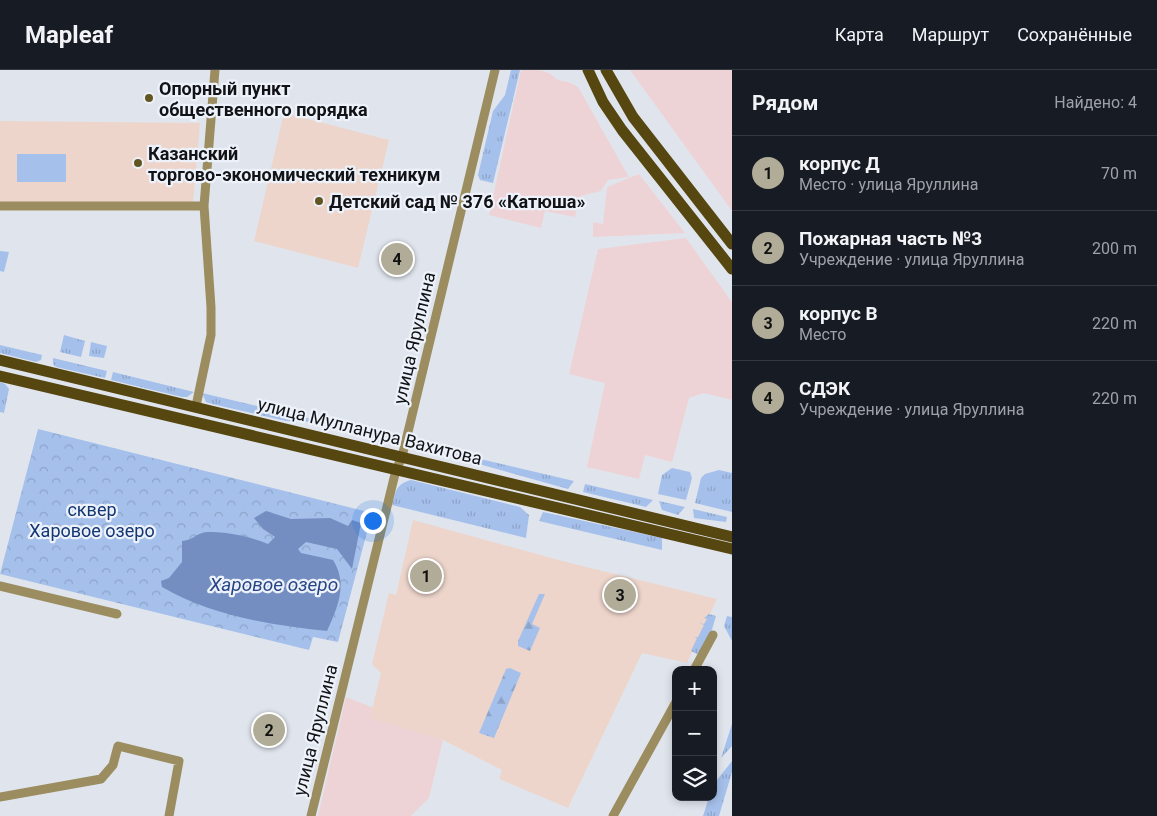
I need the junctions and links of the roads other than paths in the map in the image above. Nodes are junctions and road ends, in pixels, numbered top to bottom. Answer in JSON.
{"nodes":[{"id":1,"x":215,"y":70,"type":"edge"},
{"id":2,"x":495,"y":70,"type":"edge"},
{"id":3,"x":588,"y":70,"type":"edge"},
{"id":4,"x":606,"y":70,"type":"edge"},
{"id":5,"x":0,"y":206,"type":"edge"},
{"id":6,"x":204,"y":206,"type":"junction"},
{"id":7,"x":732,"y":244,"type":"edge"},
{"id":8,"x":732,"y":269,"type":"edge"},
{"id":9,"x":0,"y":360,"type":"edge"},
{"id":10,"x":0,"y":376,"type":"edge"},
{"id":11,"x":196,"y":406,"type":"junction"},
{"id":12,"x":402,"y":457,"type":"junction"},
{"id":13,"x":396,"y":470,"type":"junction"},
{"id":14,"x":732,"y":537,"type":"edge"},
{"id":15,"x":732,"y":549,"type":"edge"},
{"id":16,"x":0,"y":586,"type":"edge"},
{"id":17,"x":117,"y":614,"type":"dead end"},
{"id":18,"x":713,"y":635,"type":"dead end"},
{"id":19,"x":696,"y":666,"type":"edge"},
{"id":20,"x":672,"y":709,"type":"edge"},
{"id":21,"x":0,"y":797,"type":"edge"},
{"id":22,"x":168,"y":816,"type":"edge"},
{"id":23,"x":311,"y":816,"type":"edge"},
{"id":24,"x":613,"y":816,"type":"edge"}],
"edges":[{"from":1,"to":6,"type":"street"},
{"from":2,"to":12,"type":"street","name":"улица Яруллина"},
{"from":3,"to":8,"type":"main road"},
{"from":4,"to":7,"type":"main road"},
{"from":5,"to":6,"type":"street"},
{"from":6,"to":11,"type":"street"},
{"from":9,"to":11,"type":"main road","name":"улица Мулланура Вахитова"},
{"from":10,"to":13,"type":"main road","name":"улица Мулланура Вахитова"},
{"from":11,"to":12,"type":"main road","name":"улица Мулланура Вахитова"},
{"from":12,"to":13,"type":"street","name":"улица Яруллина"},
{"from":12,"to":14,"type":"main road","name":"улица Мулланура Вахитова"},
{"from":13,"to":15,"type":"main road","name":"улица Мулланура Вахитова"},
{"from":13,"to":23,"type":"street","name":"улица Яруллина"},
{"from":16,"to":17,"type":"street"},
{"from":18,"to":19,"type":"street"},
{"from":20,"to":24,"type":"street"},
{"from":21,"to":22,"type":"street"}]}
